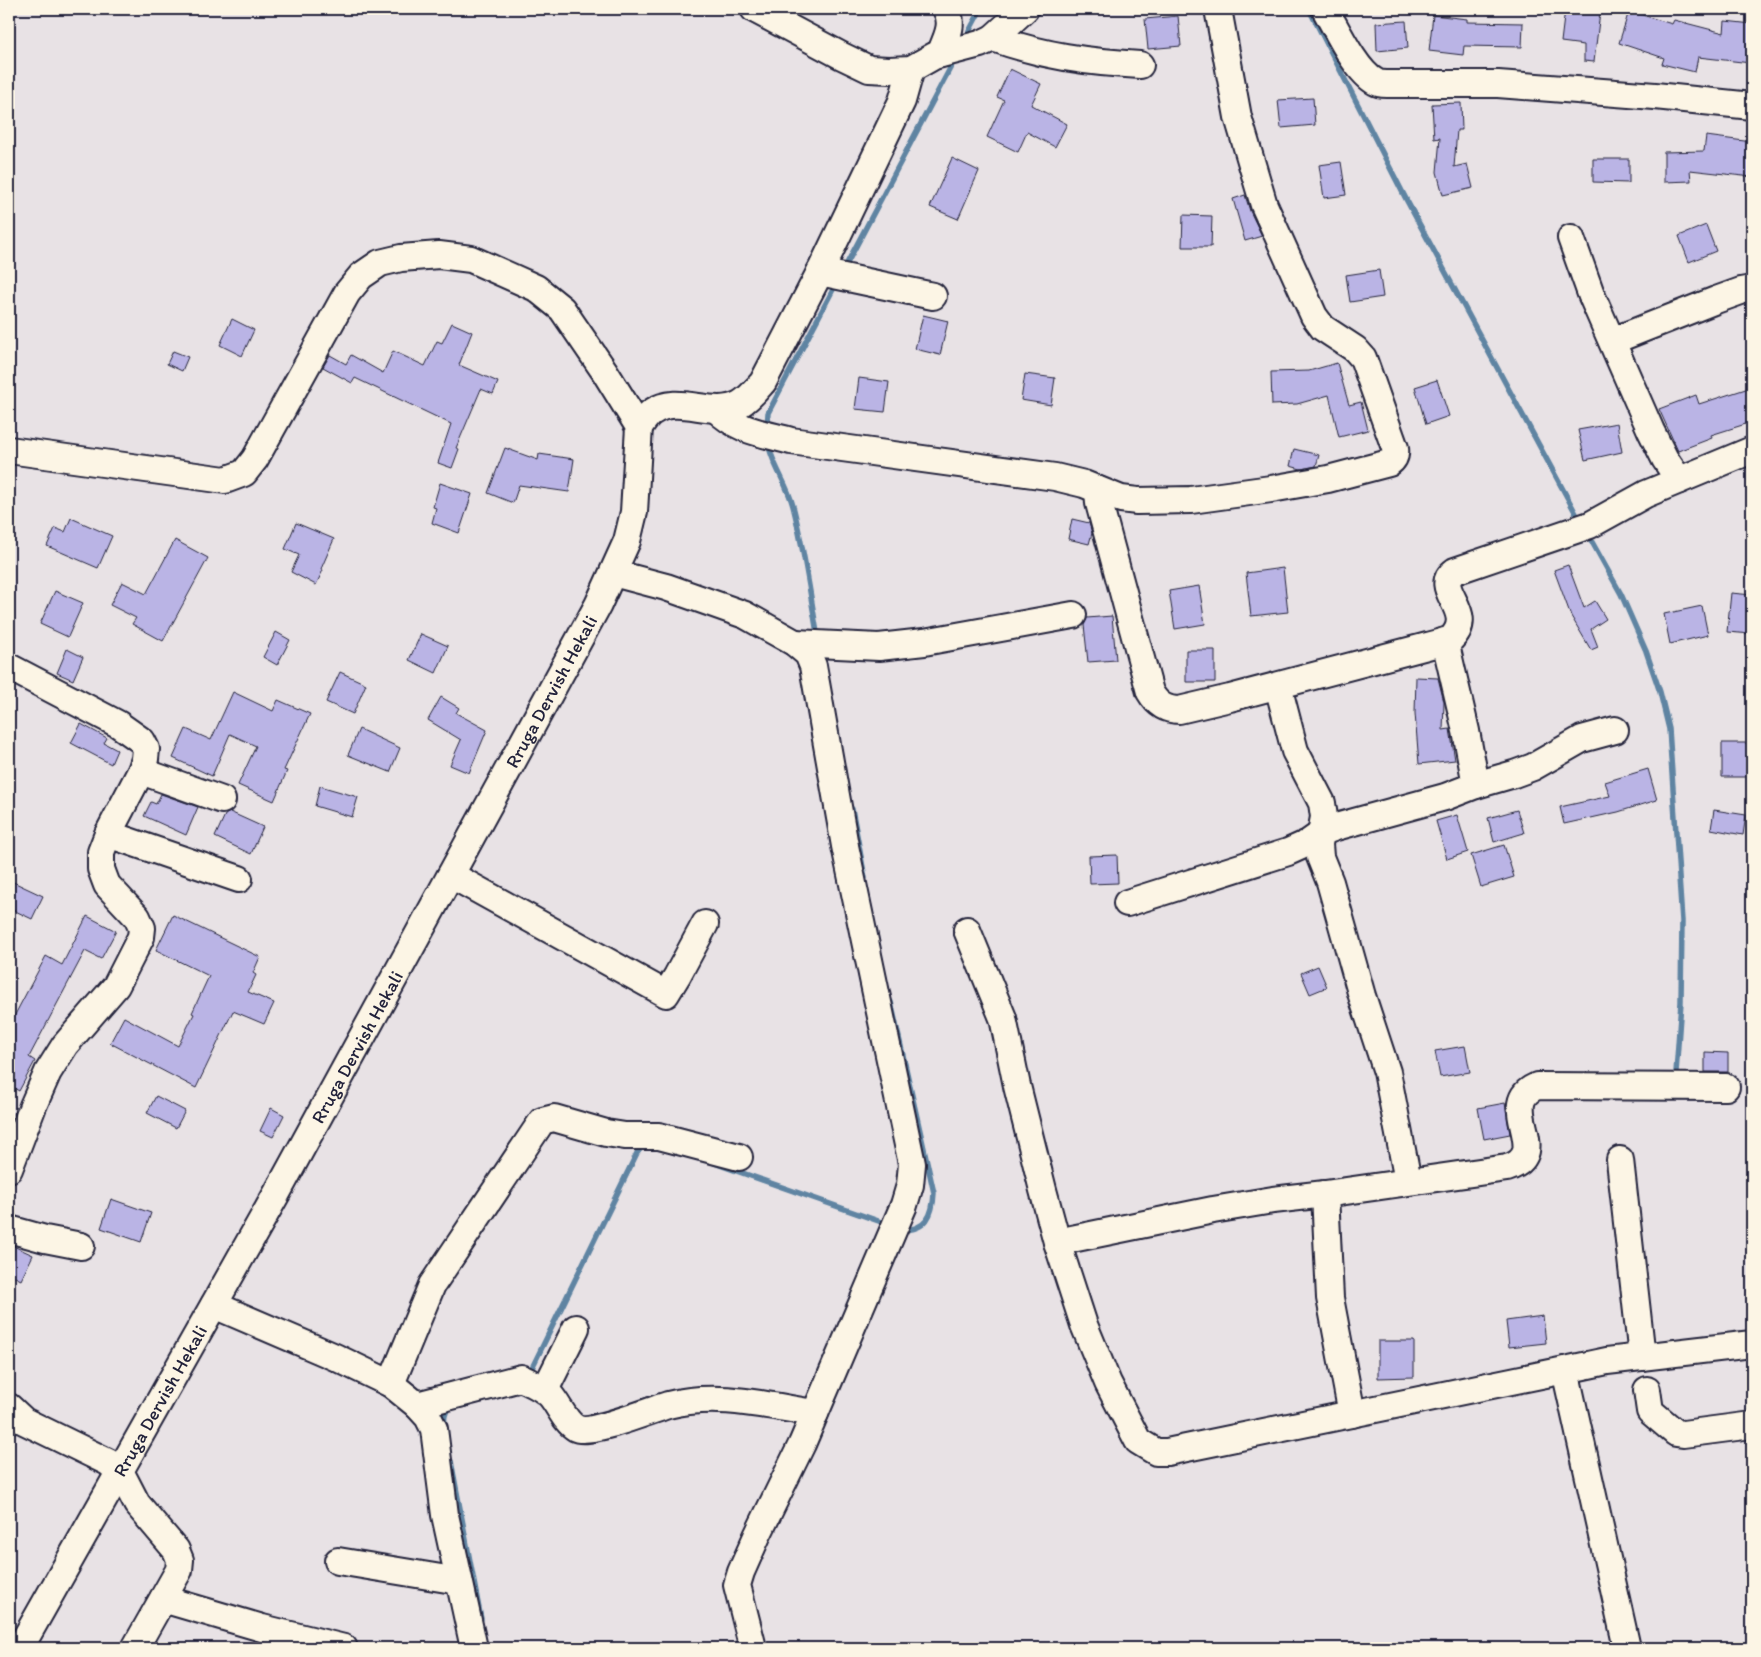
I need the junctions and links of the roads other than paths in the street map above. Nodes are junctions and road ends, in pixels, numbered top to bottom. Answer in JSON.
{"nodes":[{"id":1,"x":754,"y":9,"type":"edge"},
{"id":2,"x":946,"y":9,"type":"edge"},
{"id":3,"x":1025,"y":9,"type":"edge"},
{"id":4,"x":1218,"y":9,"type":"edge"},
{"id":5,"x":1325,"y":9,"type":"edge"},
{"id":6,"x":987,"y":41,"type":"junction"},
{"id":7,"x":945,"y":52,"type":"junction"},
{"id":8,"x":1140,"y":65,"type":"dead end"},
{"id":9,"x":911,"y":69,"type":"junction"},
{"id":10,"x":1752,"y":106,"type":"edge"},
{"id":11,"x":1571,"y":238,"type":"dead end"},
{"id":12,"x":837,"y":275,"type":"junction"},
{"id":13,"x":1752,"y":289,"type":"edge"},
{"id":14,"x":934,"y":296,"type":"dead end"},
{"id":15,"x":1612,"y":341,"type":"junction"},
{"id":16,"x":716,"y":409,"type":"junction"},
{"id":17,"x":639,"y":427,"type":"junction"},
{"id":18,"x":9,"y":450,"type":"edge"},
{"id":19,"x":1752,"y":450,"type":"edge"},
{"id":20,"x":1679,"y":480,"type":"junction"},
{"id":21,"x":1098,"y":490,"type":"junction"},
{"id":22,"x":613,"y":573,"type":"junction"},
{"id":23,"x":1073,"y":615,"type":"dead end"},
{"id":24,"x":1445,"y":642,"type":"junction"},
{"id":25,"x":803,"y":643,"type":"junction"},
{"id":26,"x":9,"y":666,"type":"edge"},
{"id":27,"x":1278,"y":686,"type":"junction"},
{"id":28,"x":1615,"y":730,"type":"dead end"},
{"id":29,"x":141,"y":771,"type":"junction"},
{"id":30,"x":1476,"y":785,"type":"junction"},
{"id":31,"x":222,"y":800,"type":"dead end"},
{"id":32,"x":108,"y":834,"type":"junction"},
{"id":33,"x":1320,"y":835,"type":"junction"},
{"id":34,"x":450,"y":875,"type":"junction"},
{"id":35,"x":239,"y":879,"type":"dead end"},
{"id":36,"x":1126,"y":904,"type":"dead end"},
{"id":37,"x":705,"y":924,"type":"dead end"},
{"id":38,"x":966,"y":930,"type":"dead end"},
{"id":39,"x":1726,"y":1087,"type":"dead end"},
{"id":40,"x":738,"y":1157,"type":"dead end"},
{"id":41,"x":1620,"y":1160,"type":"dead end"},
{"id":42,"x":9,"y":1169,"type":"edge"},
{"id":43,"x":1408,"y":1181,"type":"junction"},
{"id":44,"x":1325,"y":1194,"type":"junction"},
{"id":45,"x":9,"y":1229,"type":"edge"},
{"id":46,"x":1057,"y":1242,"type":"junction"},
{"id":47,"x":81,"y":1246,"type":"dead end"},
{"id":48,"x":214,"y":1305,"type":"junction"},
{"id":49,"x":576,"y":1328,"type":"dead end"},
{"id":50,"x":1752,"y":1344,"type":"edge"},
{"id":51,"x":1642,"y":1357,"type":"junction"},
{"id":52,"x":1564,"y":1370,"type":"junction"},
{"id":53,"x":391,"y":1384,"type":"junction"},
{"id":54,"x":535,"y":1385,"type":"junction"},
{"id":55,"x":1647,"y":1390,"type":"dead end"},
{"id":56,"x":417,"y":1405,"type":"junction"},
{"id":57,"x":12,"y":1410,"type":"edge"},
{"id":58,"x":815,"y":1414,"type":"junction"},
{"id":59,"x":1352,"y":1414,"type":"junction"},
{"id":60,"x":1752,"y":1425,"type":"edge"},
{"id":61,"x":121,"y":1472,"type":"junction"},
{"id":62,"x":338,"y":1561,"type":"dead end"},
{"id":63,"x":459,"y":1581,"type":"junction"},
{"id":64,"x":163,"y":1599,"type":"junction"},
{"id":65,"x":20,"y":1648,"type":"edge"},
{"id":66,"x":135,"y":1648,"type":"edge"},
{"id":67,"x":344,"y":1648,"type":"edge"},
{"id":68,"x":474,"y":1648,"type":"edge"},
{"id":69,"x":754,"y":1648,"type":"edge"},
{"id":70,"x":1627,"y":1648,"type":"edge"}],
"edges":[{"from":1,"to":9,"type":"street"},
{"from":2,"to":7,"type":"street"},
{"from":3,"to":6,"type":"street"},
{"from":4,"to":21,"type":"street"},
{"from":5,"to":10,"type":"street"},
{"from":6,"to":7,"type":"street"},
{"from":6,"to":8,"type":"street"},
{"from":7,"to":9,"type":"street"},
{"from":9,"to":12,"type":"street"},
{"from":11,"to":15,"type":"street"},
{"from":12,"to":14,"type":"street"},
{"from":12,"to":16,"type":"street"},
{"from":13,"to":15,"type":"street"},
{"from":15,"to":20,"type":"street"},
{"from":16,"to":17,"type":"street"},
{"from":16,"to":21,"type":"street"},
{"from":17,"to":18,"type":"street"},
{"from":17,"to":22,"type":"street","name":"Rruga Dervish Hekali"},
{"from":19,"to":20,"type":"street"},
{"from":20,"to":24,"type":"street"},
{"from":21,"to":27,"type":"street"},
{"from":22,"to":25,"type":"street"},
{"from":22,"to":34,"type":"street","name":"Rruga Dervish Hekali"},
{"from":23,"to":25,"type":"street"},
{"from":24,"to":27,"type":"street"},
{"from":24,"to":30,"type":"street"},
{"from":25,"to":58,"type":"street"},
{"from":26,"to":29,"type":"street"},
{"from":27,"to":33,"type":"street"},
{"from":28,"to":30,"type":"street"},
{"from":29,"to":31,"type":"street"},
{"from":29,"to":32,"type":"street"},
{"from":30,"to":33,"type":"street"},
{"from":32,"to":35,"type":"street"},
{"from":32,"to":42,"type":"street"},
{"from":33,"to":36,"type":"street"},
{"from":33,"to":43,"type":"street"},
{"from":34,"to":37,"type":"street"},
{"from":34,"to":48,"type":"street","name":"Rruga Dervish Hekali"},
{"from":38,"to":46,"type":"street"},
{"from":39,"to":43,"type":"street"},
{"from":40,"to":53,"type":"street"},
{"from":41,"to":51,"type":"street"},
{"from":43,"to":44,"type":"street"},
{"from":44,"to":46,"type":"street"},
{"from":44,"to":59,"type":"street"},
{"from":45,"to":47,"type":"street"},
{"from":46,"to":59,"type":"street"},
{"from":48,"to":53,"type":"street"},
{"from":48,"to":61,"type":"street","name":"Rruga Dervish Hekali"},
{"from":49,"to":54,"type":"street"},
{"from":50,"to":51,"type":"street"},
{"from":51,"to":52,"type":"street"},
{"from":52,"to":59,"type":"street"},
{"from":52,"to":70,"type":"street"},
{"from":53,"to":56,"type":"street"},
{"from":54,"to":56,"type":"street"},
{"from":54,"to":58,"type":"street"},
{"from":55,"to":60,"type":"street"},
{"from":56,"to":63,"type":"street"},
{"from":57,"to":61,"type":"street"},
{"from":58,"to":69,"type":"street"},
{"from":61,"to":64,"type":"street"},
{"from":61,"to":65,"type":"street","name":"Rruga Dervish Hekali"},
{"from":62,"to":63,"type":"street"},
{"from":63,"to":68,"type":"street"},
{"from":64,"to":66,"type":"street"},
{"from":64,"to":67,"type":"street"}]}
